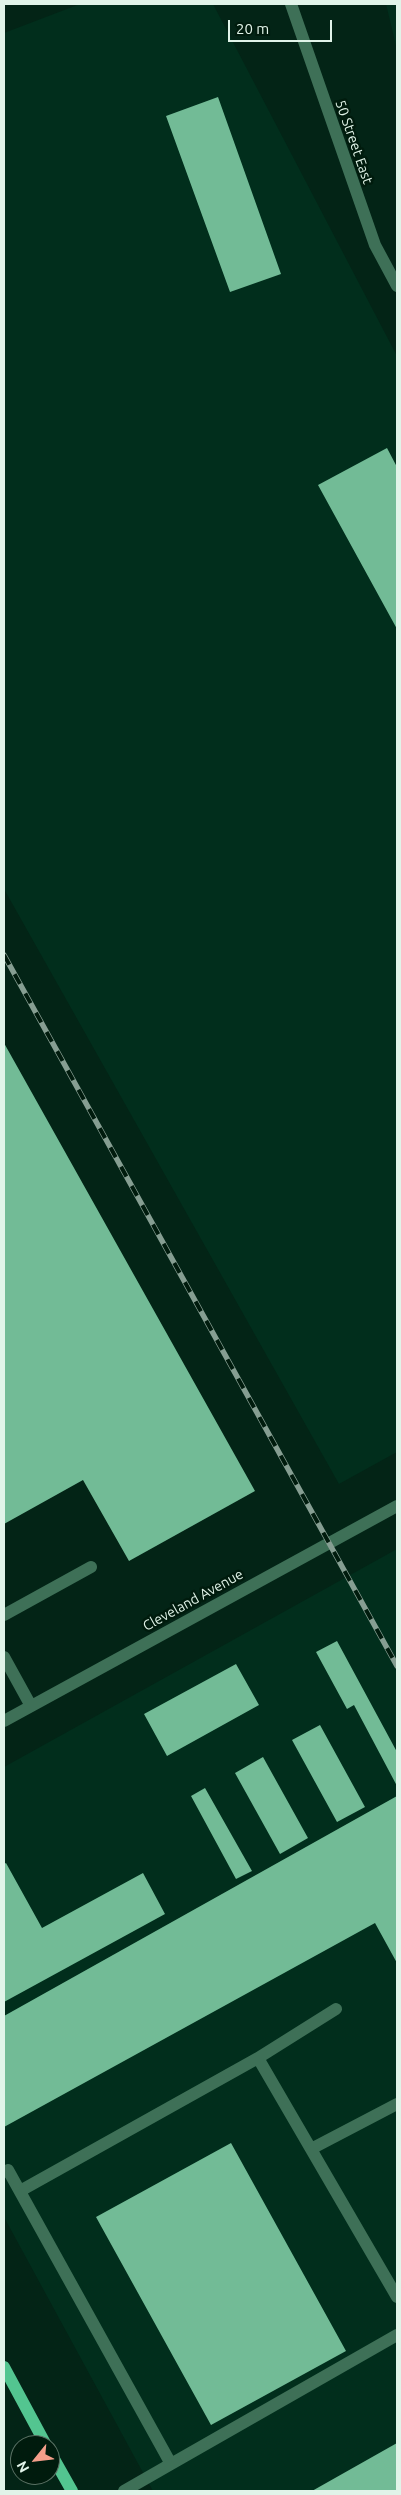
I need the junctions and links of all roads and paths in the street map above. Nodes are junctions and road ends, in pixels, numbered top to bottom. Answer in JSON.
{"nodes":[{"id":1,"x":291,"y":4,"type":"edge"},
{"id":2,"x":397,"y":286,"type":"edge"},
{"id":3,"x":397,"y":1506,"type":"edge"},
{"id":4,"x":91,"y":1567,"type":"dead end"},
{"id":5,"x":4,"y":1615,"type":"edge"},
{"id":6,"x":4,"y":1657,"type":"edge"},
{"id":7,"x":30,"y":1706,"type":"junction"},
{"id":8,"x":4,"y":1721,"type":"edge"},
{"id":9,"x":336,"y":2009,"type":"dead end"},
{"id":10,"x":258,"y":2058,"type":"junction"},
{"id":11,"x":397,"y":2104,"type":"edge"},
{"id":12,"x":312,"y":2149,"type":"junction"},
{"id":13,"x":4,"y":2172,"type":"edge"},
{"id":14,"x":20,"y":2192,"type":"junction"},
{"id":15,"x":397,"y":2297,"type":"edge"},
{"id":16,"x":397,"y":2335,"type":"edge"},
{"id":17,"x":4,"y":2366,"type":"edge"},
{"id":18,"x":41,"y":2435,"type":"edge"},
{"id":19,"x":171,"y":2464,"type":"junction"},
{"id":20,"x":60,"y":2470,"type":"edge"},
{"id":21,"x":72,"y":2491,"type":"edge"},
{"id":22,"x":124,"y":2491,"type":"edge"}],
"edges":[{"from":1,"to":2,"type":"street","name":"50 Street East"},
{"from":3,"to":7,"type":"street","name":"Cleveland Avenue"},
{"from":4,"to":5,"type":"street"},
{"from":6,"to":7,"type":"street"},
{"from":7,"to":8,"type":"street","name":"Cleveland Avenue"},
{"from":9,"to":10,"type":"street"},
{"from":10,"to":12,"type":"street"},
{"from":10,"to":14,"type":"street"},
{"from":11,"to":12,"type":"street"},
{"from":12,"to":15,"type":"street"},
{"from":13,"to":14,"type":"street"},
{"from":14,"to":19,"type":"street"},
{"from":16,"to":19,"type":"street"},
{"from":17,"to":18,"type":"main road"},
{"from":19,"to":22,"type":"street"},
{"from":20,"to":21,"type":"main road"}]}
